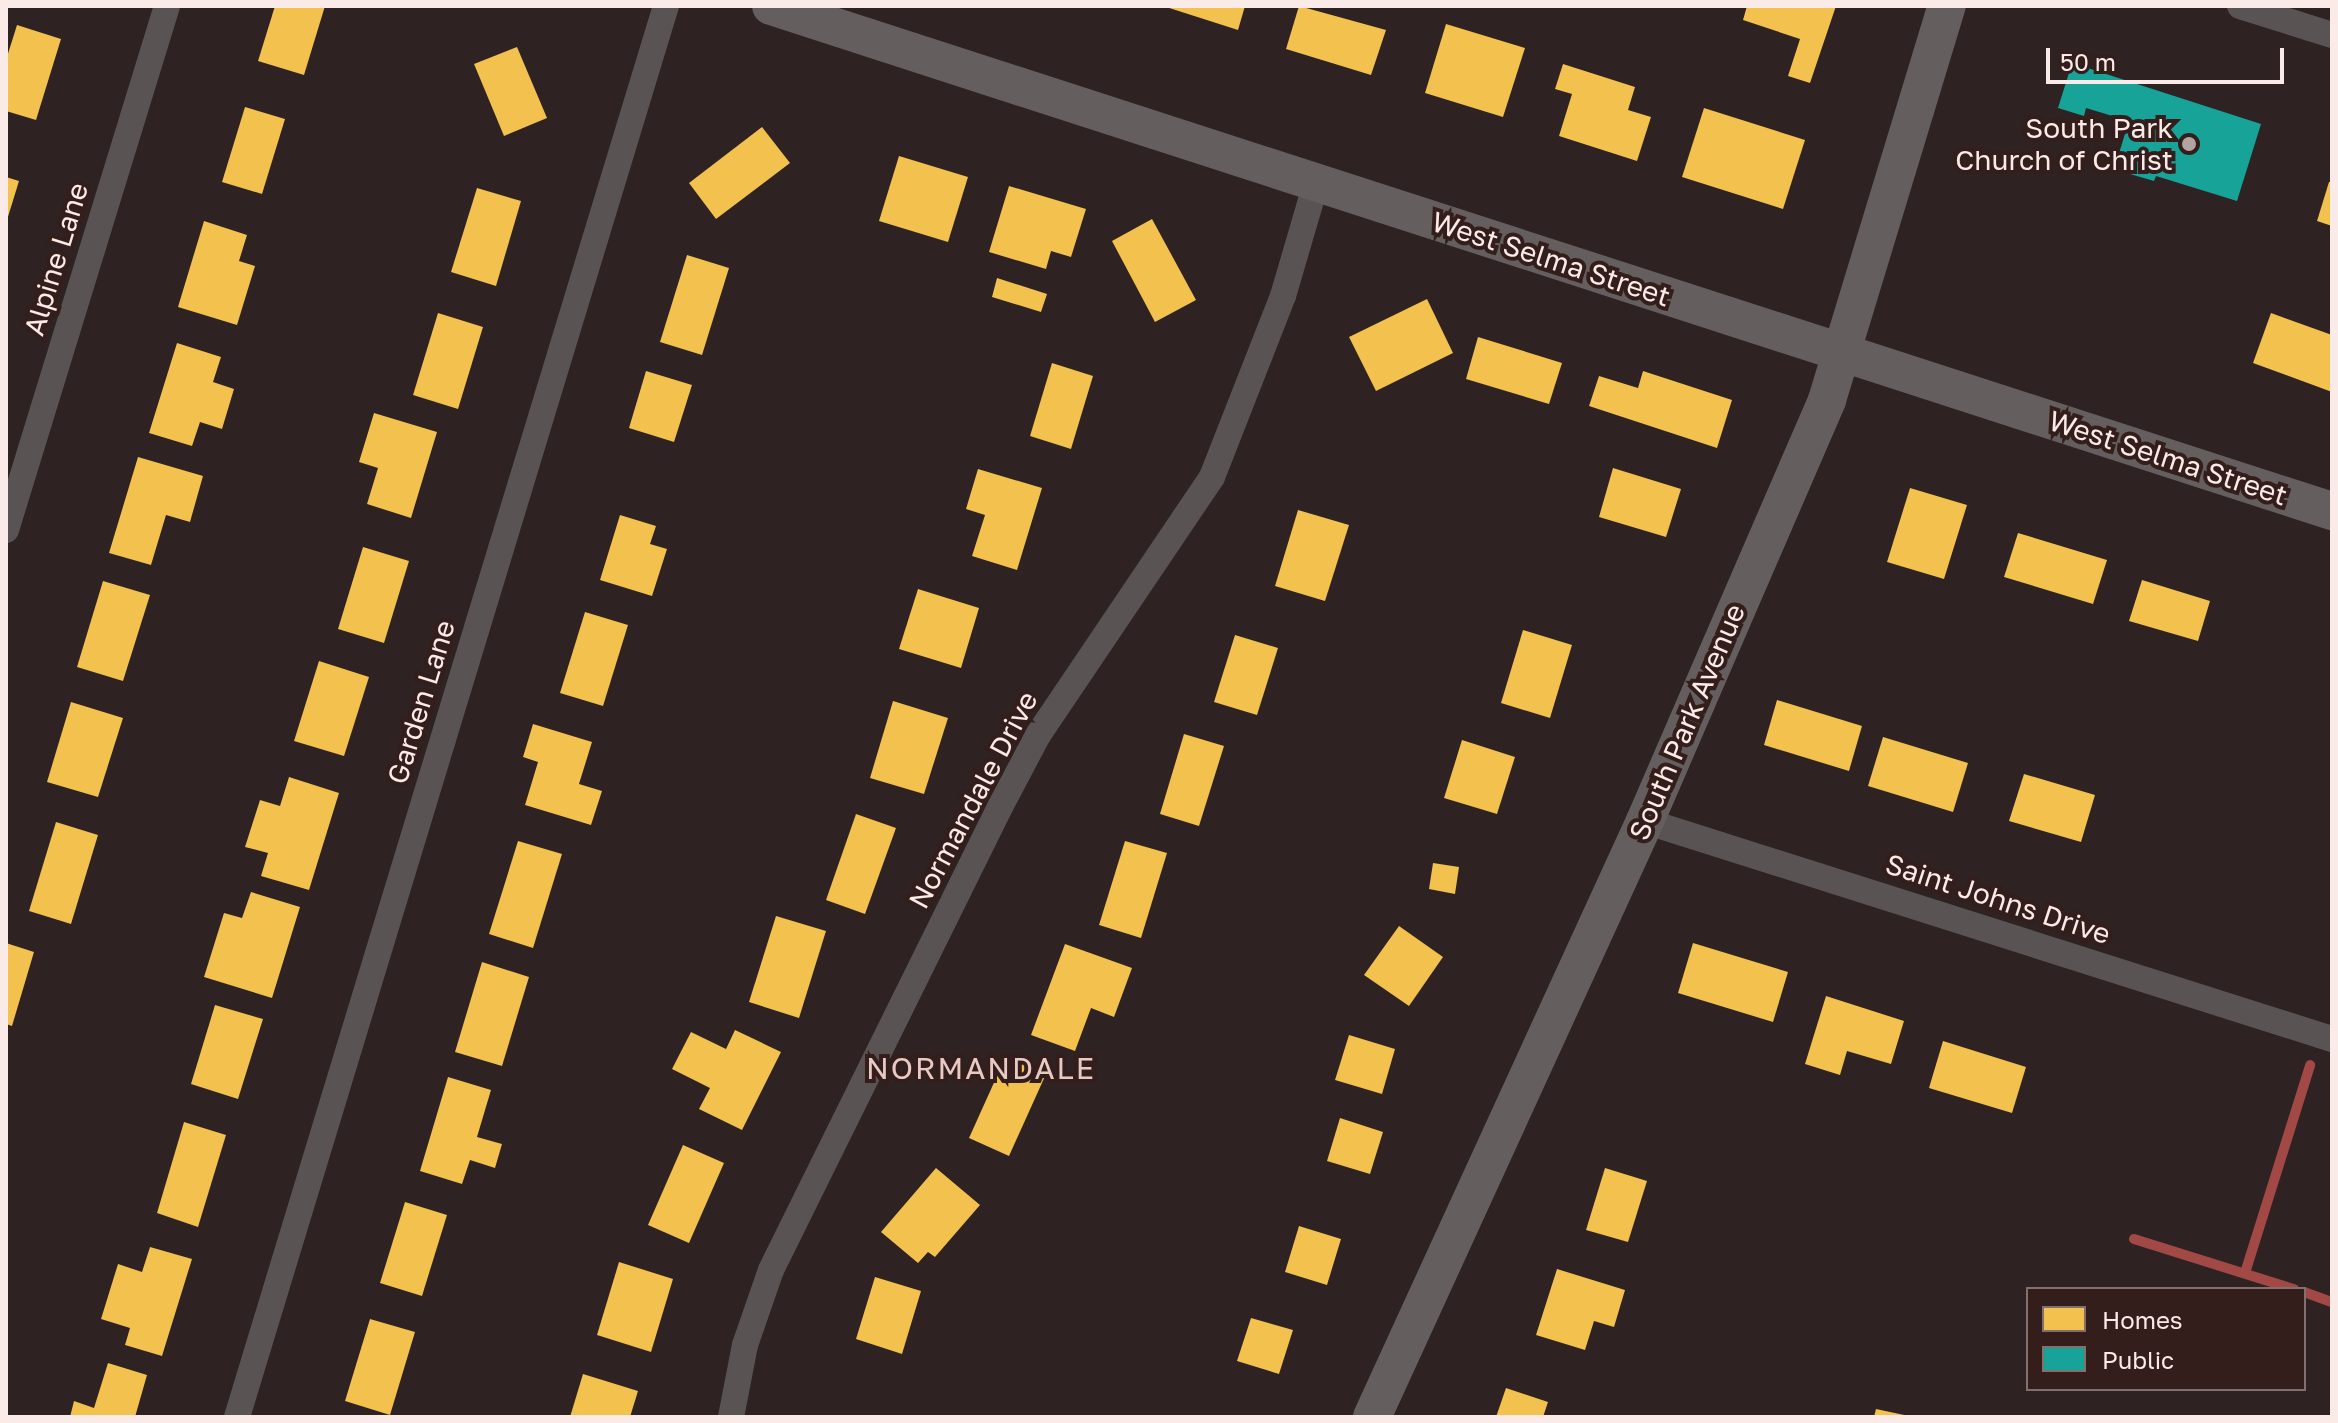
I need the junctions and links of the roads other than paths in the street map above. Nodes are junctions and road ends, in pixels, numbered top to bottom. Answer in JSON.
{"nodes":[{"id":1,"x":167,"y":6,"type":"edge"},
{"id":2,"x":666,"y":6,"type":"edge"},
{"id":3,"x":771,"y":6,"type":"edge"},
{"id":4,"x":1947,"y":6,"type":"edge"},
{"id":5,"x":2240,"y":6,"type":"edge"},
{"id":6,"x":2332,"y":35,"type":"edge"},
{"id":7,"x":1316,"y":183,"type":"junction"},
{"id":8,"x":1843,"y":353,"type":"junction"},
{"id":9,"x":2332,"y":511,"type":"edge"},
{"id":10,"x":6,"y":530,"type":"edge"},
{"id":11,"x":1645,"y":821,"type":"junction"},
{"id":12,"x":2332,"y":1039,"type":"edge"},
{"id":13,"x":237,"y":1417,"type":"edge"},
{"id":14,"x":731,"y":1417,"type":"edge"},
{"id":15,"x":1372,"y":1417,"type":"edge"}],
"edges":[{"from":1,"to":10,"type":"street","name":"Alpine Lane"},
{"from":2,"to":13,"type":"street","name":"Garden Lane"},
{"from":3,"to":7,"type":"street","name":"West Selma Street"},
{"from":4,"to":8,"type":"street","name":"South Park Avenue"},
{"from":5,"to":6,"type":"street"},
{"from":7,"to":8,"type":"street","name":"West Selma Street"},
{"from":7,"to":14,"type":"street","name":"Normandale Drive"},
{"from":8,"to":9,"type":"street","name":"West Selma Street"},
{"from":8,"to":11,"type":"street","name":"South Park Avenue"},
{"from":11,"to":12,"type":"street","name":"Saint Johns Drive"},
{"from":11,"to":15,"type":"street","name":"South Park Avenue"}]}
